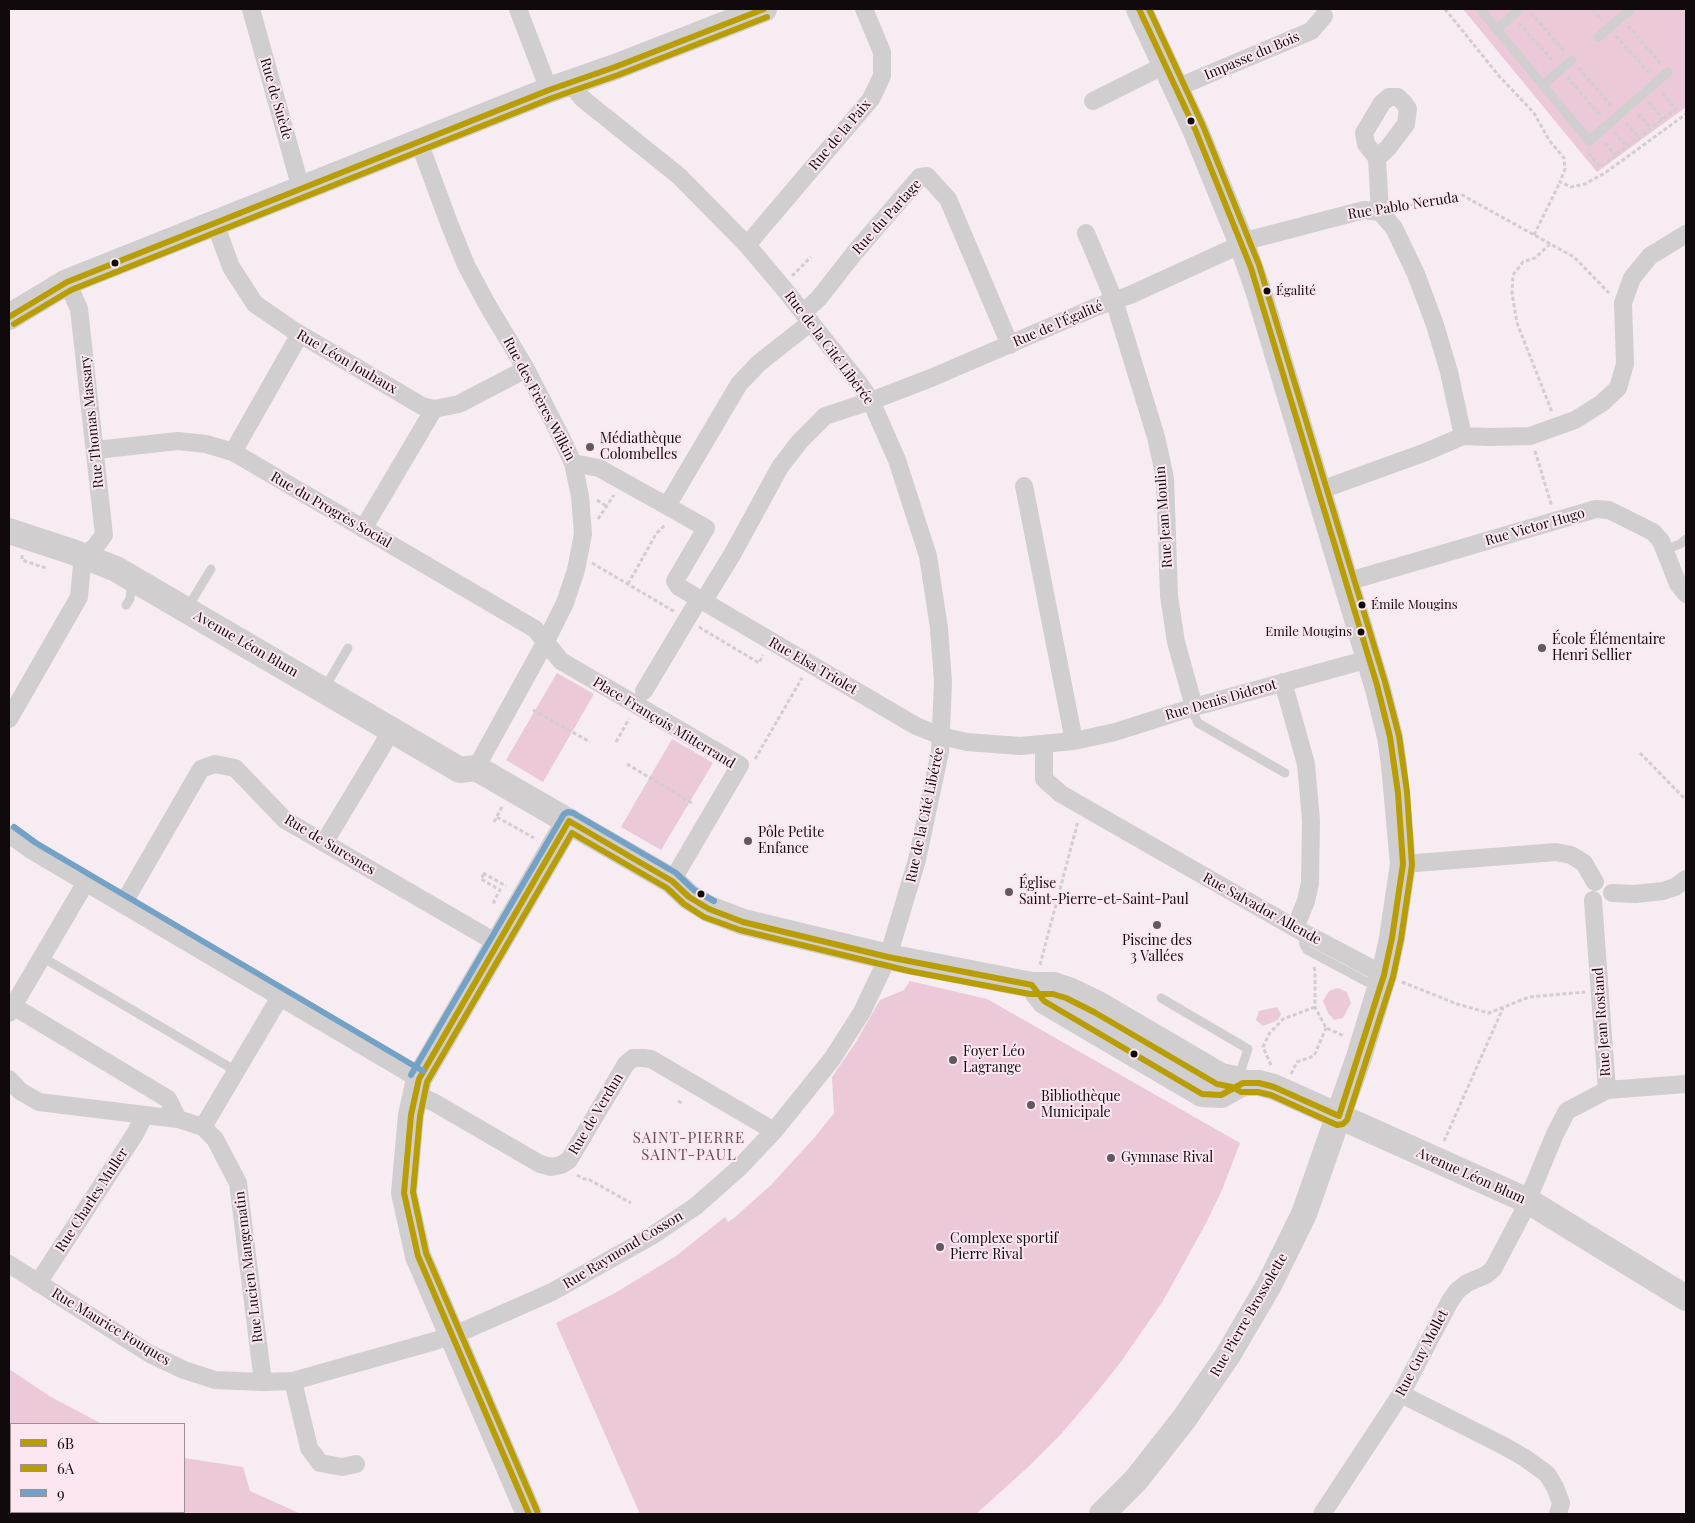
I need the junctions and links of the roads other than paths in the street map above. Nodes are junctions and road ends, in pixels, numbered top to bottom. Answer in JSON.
{"nodes":[{"id":1,"x":252,"y":9,"type":"edge"},
{"id":2,"x":518,"y":9,"type":"edge"},
{"id":3,"x":764,"y":9,"type":"edge"},
{"id":4,"x":864,"y":9,"type":"edge"},
{"id":5,"x":1138,"y":9,"type":"edge"},
{"id":6,"x":1480,"y":9,"type":"edge"},
{"id":7,"x":1520,"y":9,"type":"edge"},
{"id":8,"x":1631,"y":9,"type":"edge"},
{"id":9,"x":1324,"y":16,"type":"dead end"},
{"id":10,"x":1497,"y":29,"type":"junction"},
{"id":11,"x":1598,"y":37,"type":"dead end"},
{"id":12,"x":1572,"y":60,"type":"road end"},
{"id":13,"x":1165,"y":65,"type":"junction"},
{"id":14,"x":1668,"y":72,"type":"road end"},
{"id":15,"x":1543,"y":85,"type":"junction"},
{"id":16,"x":560,"y":86,"type":"junction"},
{"id":17,"x":1176,"y":88,"type":"junction"},
{"id":18,"x":1093,"y":101,"type":"dead end"},
{"id":19,"x":420,"y":142,"type":"junction"},
{"id":20,"x":1378,"y":158,"type":"dead end"},
{"id":21,"x":302,"y":189,"type":"junction"},
{"id":22,"x":1380,"y":212,"type":"junction"},
{"id":23,"x":217,"y":223,"type":"junction"},
{"id":24,"x":1086,"y":233,"type":"dead end"},
{"id":25,"x":1686,"y":234,"type":"edge"},
{"id":26,"x":1242,"y":244,"type":"junction"},
{"id":27,"x":747,"y":245,"type":"junction"},
{"id":28,"x":68,"y":282,"type":"junction"},
{"id":29,"x":1114,"y":300,"type":"junction"},
{"id":30,"x":9,"y":317,"type":"edge"},
{"id":31,"x":807,"y":318,"type":"junction"},
{"id":32,"x":300,"y":334,"type":"junction"},
{"id":33,"x":1010,"y":345,"type":"junction"},
{"id":34,"x":526,"y":369,"type":"junction"},
{"id":35,"x":872,"y":401,"type":"junction"},
{"id":36,"x":434,"y":408,"type":"junction"},
{"id":37,"x":1463,"y":436,"type":"junction"},
{"id":38,"x":96,"y":450,"type":"junction"},
{"id":39,"x":233,"y":452,"type":"junction"},
{"id":40,"x":573,"y":463,"type":"junction"},
{"id":41,"x":1024,"y":486,"type":"dead end"},
{"id":42,"x":1318,"y":491,"type":"junction"},
{"id":43,"x":669,"y":512,"type":"junction"},
{"id":44,"x":363,"y":529,"type":"junction"},
{"id":45,"x":9,"y":531,"type":"edge"},
{"id":46,"x":1686,"y":540,"type":"edge"},
{"id":47,"x":1665,"y":550,"type":"junction"},
{"id":48,"x":83,"y":555,"type":"junction"},
{"id":49,"x":210,"y":569,"type":"dead end"},
{"id":50,"x":132,"y":578,"type":"junction"},
{"id":51,"x":1346,"y":582,"type":"junction"},
{"id":52,"x":1686,"y":594,"type":"edge"},
{"id":53,"x":696,"y":598,"type":"junction"},
{"id":54,"x":126,"y":605,"type":"dead end"},
{"id":55,"x":186,"y":610,"type":"junction"},
{"id":56,"x":546,"y":641,"type":"junction"},
{"id":57,"x":348,"y":648,"type":"dead end"},
{"id":58,"x":1369,"y":659,"type":"junction"},
{"id":59,"x":1283,"y":682,"type":"junction"},
{"id":60,"x":324,"y":690,"type":"junction"},
{"id":61,"x":644,"y":691,"type":"dead end"},
{"id":62,"x":1193,"y":708,"type":"junction"},
{"id":63,"x":9,"y":720,"type":"edge"},
{"id":64,"x":390,"y":729,"type":"junction"},
{"id":65,"x":941,"y":736,"type":"junction"},
{"id":66,"x":1074,"y":740,"type":"junction"},
{"id":67,"x":1044,"y":744,"type":"junction"},
{"id":68,"x":476,"y":768,"type":"junction"},
{"id":69,"x":1285,"y":772,"type":"dead end"},
{"id":70,"x":569,"y":821,"type":"junction"},
{"id":71,"x":9,"y":834,"type":"edge"},
{"id":72,"x":324,"y":843,"type":"junction"},
{"id":73,"x":1403,"y":864,"type":"junction"},
{"id":74,"x":1686,"y":879,"type":"edge"},
{"id":75,"x":672,"y":881,"type":"junction"},
{"id":76,"x":86,"y":882,"type":"junction"},
{"id":77,"x":1595,"y":882,"type":"junction"},
{"id":78,"x":1612,"y":893,"type":"junction"},
{"id":79,"x":1593,"y":900,"type":"junction"},
{"id":80,"x":123,"y":904,"type":"junction"},
{"id":81,"x":1298,"y":930,"type":"junction"},
{"id":82,"x":497,"y":943,"type":"junction"},
{"id":83,"x":42,"y":957,"type":"junction"},
{"id":84,"x":888,"y":957,"type":"junction"},
{"id":85,"x":1389,"y":977,"type":"junction"},
{"id":86,"x":280,"y":997,"type":"junction"},
{"id":87,"x":1161,"y":998,"type":"dead end"},
{"id":88,"x":11,"y":1010,"type":"edge"},
{"id":89,"x":236,"y":1072,"type":"junction"},
{"id":90,"x":9,"y":1079,"type":"edge"},
{"id":91,"x":1242,"y":1083,"type":"junction"},
{"id":92,"x":1686,"y":1084,"type":"edge"},
{"id":93,"x":1607,"y":1090,"type":"junction"},
{"id":94,"x":423,"y":1092,"type":"junction"},
{"id":95,"x":144,"y":1116,"type":"junction"},
{"id":96,"x":1339,"y":1116,"type":"junction"},
{"id":97,"x":178,"y":1119,"type":"junction"},
{"id":98,"x":203,"y":1128,"type":"junction"},
{"id":99,"x":774,"y":1131,"type":"junction"},
{"id":100,"x":1528,"y":1201,"type":"junction"},
{"id":101,"x":9,"y":1264,"type":"edge"},
{"id":102,"x":38,"y":1283,"type":"junction"},
{"id":103,"x":1686,"y":1298,"type":"edge"},
{"id":104,"x":451,"y":1336,"type":"junction"},
{"id":105,"x":293,"y":1381,"type":"junction"},
{"id":106,"x":263,"y":1382,"type":"junction"},
{"id":107,"x":1401,"y":1394,"type":"junction"},
{"id":108,"x":356,"y":1464,"type":"dead end"},
{"id":109,"x":529,"y":1514,"type":"edge"},
{"id":110,"x":1102,"y":1514,"type":"edge"},
{"id":111,"x":1322,"y":1514,"type":"edge"},
{"id":112,"x":1558,"y":1514,"type":"edge"}],
"edges":[{"from":1,"to":21,"type":"street","name":"Rue de Suède"},
{"from":2,"to":16,"type":"street"},
{"from":3,"to":16,"type":"street"},
{"from":4,"to":27,"type":"street","name":"Rue de la Paix"},
{"from":5,"to":13,"type":"street","name":"Rue Pierre Brossolette"},
{"from":6,"to":10,"type":"lane"},
{"from":7,"to":10,"type":"lane"},
{"from":8,"to":11,"type":"lane"},
{"from":9,"to":17,"type":"street","name":"Impasse du Bois"},
{"from":10,"to":15,"type":"lane"},
{"from":12,"to":15,"type":"lane"},
{"from":13,"to":17,"type":"street","name":"Rue Pierre Brossolette"},
{"from":13,"to":18,"type":"street"},
{"from":14,"to":15,"type":"lane"},
{"from":16,"to":19,"type":"street"},
{"from":16,"to":27,"type":"street","name":"Rue de la Cité Libérée"},
{"from":17,"to":26,"type":"street","name":"Rue Pierre Brossolette"},
{"from":19,"to":21,"type":"street"},
{"from":19,"to":34,"type":"street","name":"Rue des Frères Wilkin"},
{"from":20,"to":22,"type":"street"},
{"from":21,"to":23,"type":"street"},
{"from":22,"to":26,"type":"street","name":"Rue Pablo Neruda"},
{"from":22,"to":37,"type":"street"},
{"from":23,"to":28,"type":"street"},
{"from":23,"to":32,"type":"street","name":"Rue Léon Jouhaux"},
{"from":24,"to":29,"type":"street","name":"Rue Jean Moulin"},
{"from":25,"to":37,"type":"street"},
{"from":26,"to":29,"type":"street","name":"Rue de l'Égalité"},
{"from":26,"to":42,"type":"street","name":"Rue Pierre Brossolette"},
{"from":27,"to":31,"type":"street","name":"Rue de la Cité Libérée"},
{"from":28,"to":30,"type":"street"},
{"from":28,"to":38,"type":"street","name":"Rue Thomas Massary"},
{"from":29,"to":33,"type":"street","name":"Rue de l'Égalité"},
{"from":29,"to":62,"type":"street","name":"Rue Jean Moulin"},
{"from":31,"to":33,"type":"street","name":"Rue du Partage"},
{"from":31,"to":35,"type":"street","name":"Rue de la Cité Libérée"},
{"from":31,"to":43,"type":"street"},
{"from":32,"to":36,"type":"street","name":"Rue Léon Jouhaux"},
{"from":32,"to":39,"type":"street"},
{"from":33,"to":35,"type":"street","name":"Rue de l'Égalité"},
{"from":34,"to":36,"type":"street","name":"Rue Léon Jouhaux"},
{"from":34,"to":40,"type":"street","name":"Rue des Frères Wilkin"},
{"from":35,"to":53,"type":"street","name":"Rue de l'Égalité"},
{"from":35,"to":65,"type":"street","name":"Rue de la Cité Libérée"},
{"from":36,"to":44,"type":"street"},
{"from":37,"to":42,"type":"street"},
{"from":38,"to":39,"type":"street","name":"Rue du Progrès Social"},
{"from":38,"to":48,"type":"street","name":"Rue Thomas Massary"},
{"from":39,"to":44,"type":"street","name":"Rue du Progrès Social"},
{"from":40,"to":43,"type":"street"},
{"from":40,"to":56,"type":"street","name":"Rue des Frères Wilkin"},
{"from":41,"to":66,"type":"street"},
{"from":42,"to":51,"type":"street","name":"Rue Pierre Brossolette"},
{"from":43,"to":53,"type":"street"},
{"from":44,"to":56,"type":"street","name":"Rue du Progrès Social"},
{"from":45,"to":48,"type":"street","name":"Avenue Léon Blum"},
{"from":46,"to":47,"type":"lane"},
{"from":47,"to":51,"type":"street","name":"Rue Victor Hugo"},
{"from":47,"to":52,"type":"street","name":"Rue Victor Hugo"},
{"from":48,"to":50,"type":"street","name":"Avenue Léon Blum"},
{"from":48,"to":63,"type":"street"},
{"from":49,"to":55,"type":"lane"},
{"from":50,"to":54,"type":"lane"},
{"from":50,"to":55,"type":"street","name":"Avenue Léon Blum"},
{"from":51,"to":58,"type":"street","name":"Rue Pierre Brossolette"},
{"from":53,"to":61,"type":"street","name":"Rue de l'Égalité"},
{"from":53,"to":65,"type":"street","name":"Rue Elsa Triolet"},
{"from":55,"to":60,"type":"street","name":"Avenue Léon Blum"},
{"from":56,"to":68,"type":"street","name":"Rue des Frères Wilkin"},
{"from":56,"to":75,"type":"street","name":"Place François Mitterrand"},
{"from":57,"to":60,"type":"lane"},
{"from":58,"to":59,"type":"street","name":"Rue Denis Diderot"},
{"from":58,"to":73,"type":"street","name":"Rue Pierre Brossolette"},
{"from":59,"to":62,"type":"street","name":"Rue Denis Diderot"},
{"from":59,"to":81,"type":"street"},
{"from":60,"to":64,"type":"street","name":"Avenue Léon Blum"},
{"from":62,"to":66,"type":"street","name":"Rue Denis Diderot"},
{"from":62,"to":69,"type":"lane"},
{"from":64,"to":68,"type":"street","name":"Avenue Léon Blum"},
{"from":64,"to":72,"type":"street"},
{"from":65,"to":67,"type":"street","name":"Rue Denis Diderot"},
{"from":65,"to":84,"type":"street","name":"Rue de la Cité Libérée"},
{"from":66,"to":67,"type":"street","name":"Rue Denis Diderot"},
{"from":67,"to":81,"type":"street","name":"Rue Salvador Allende"},
{"from":68,"to":70,"type":"street"},
{"from":70,"to":75,"type":"street"},
{"from":70,"to":82,"type":"street"},
{"from":71,"to":76,"type":"street"},
{"from":72,"to":80,"type":"street","name":"Rue de Suresnes"},
{"from":72,"to":82,"type":"street","name":"Rue de Suresnes"},
{"from":73,"to":77,"type":"street"},
{"from":73,"to":85,"type":"street","name":"Rue Pierre Brossolette"},
{"from":74,"to":78,"type":"street"},
{"from":75,"to":84,"type":"street"},
{"from":76,"to":80,"type":"street"},
{"from":76,"to":83,"type":"street"},
{"from":77,"to":78,"type":"street"},
{"from":77,"to":79,"type":"street"},
{"from":78,"to":79,"type":"street"},
{"from":79,"to":93,"type":"street","name":"Rue Jean Rostand"},
{"from":80,"to":86,"type":"street"},
{"from":81,"to":85,"type":"street","name":"Rue Salvador Allende"},
{"from":81,"to":85,"type":"lane"},
{"from":82,"to":94,"type":"street"},
{"from":83,"to":88,"type":"street"},
{"from":83,"to":89,"type":"lane"},
{"from":84,"to":91,"type":"street"},
{"from":84,"to":99,"type":"street","name":"Rue Raymond Cosson"},
{"from":85,"to":96,"type":"street","name":"Rue Pierre Brossolette"},
{"from":86,"to":89,"type":"street"},
{"from":86,"to":94,"type":"street"},
{"from":87,"to":91,"type":"lane"},
{"from":88,"to":97,"type":"street"},
{"from":89,"to":98,"type":"street"},
{"from":90,"to":95,"type":"street","name":"Rue Lucien Mangematin"},
{"from":91,"to":96,"type":"street","name":"Avenue Léon Blum"},
{"from":92,"to":93,"type":"street"},
{"from":93,"to":100,"type":"street","name":"Rue Jean Rostand"},
{"from":94,"to":99,"type":"street","name":"Rue de Verdun"},
{"from":94,"to":104,"type":"street"},
{"from":95,"to":97,"type":"street","name":"Rue Lucien Mangematin"},
{"from":95,"to":102,"type":"street","name":"Rue Charles Muller"},
{"from":96,"to":100,"type":"street","name":"Avenue Léon Blum"},
{"from":96,"to":110,"type":"street","name":"Rue Pierre Brossolette"},
{"from":97,"to":98,"type":"street","name":"Rue Lucien Mangematin"},
{"from":98,"to":106,"type":"street","name":"Rue Lucien Mangematin"},
{"from":99,"to":104,"type":"street","name":"Rue Raymond Cosson"},
{"from":100,"to":103,"type":"street","name":"Avenue Léon Blum"},
{"from":100,"to":107,"type":"street","name":"Rue Guy Mollet"},
{"from":101,"to":102,"type":"street","name":"Rue Maurice Fouques"},
{"from":102,"to":106,"type":"street","name":"Rue Maurice Fouques"},
{"from":104,"to":105,"type":"street","name":"Rue Maurice Fouques"},
{"from":104,"to":109,"type":"street"},
{"from":105,"to":106,"type":"street","name":"Rue Maurice Fouques"},
{"from":105,"to":108,"type":"street"},
{"from":107,"to":111,"type":"street","name":"Rue Guy Mollet"},
{"from":107,"to":112,"type":"street"}]}
